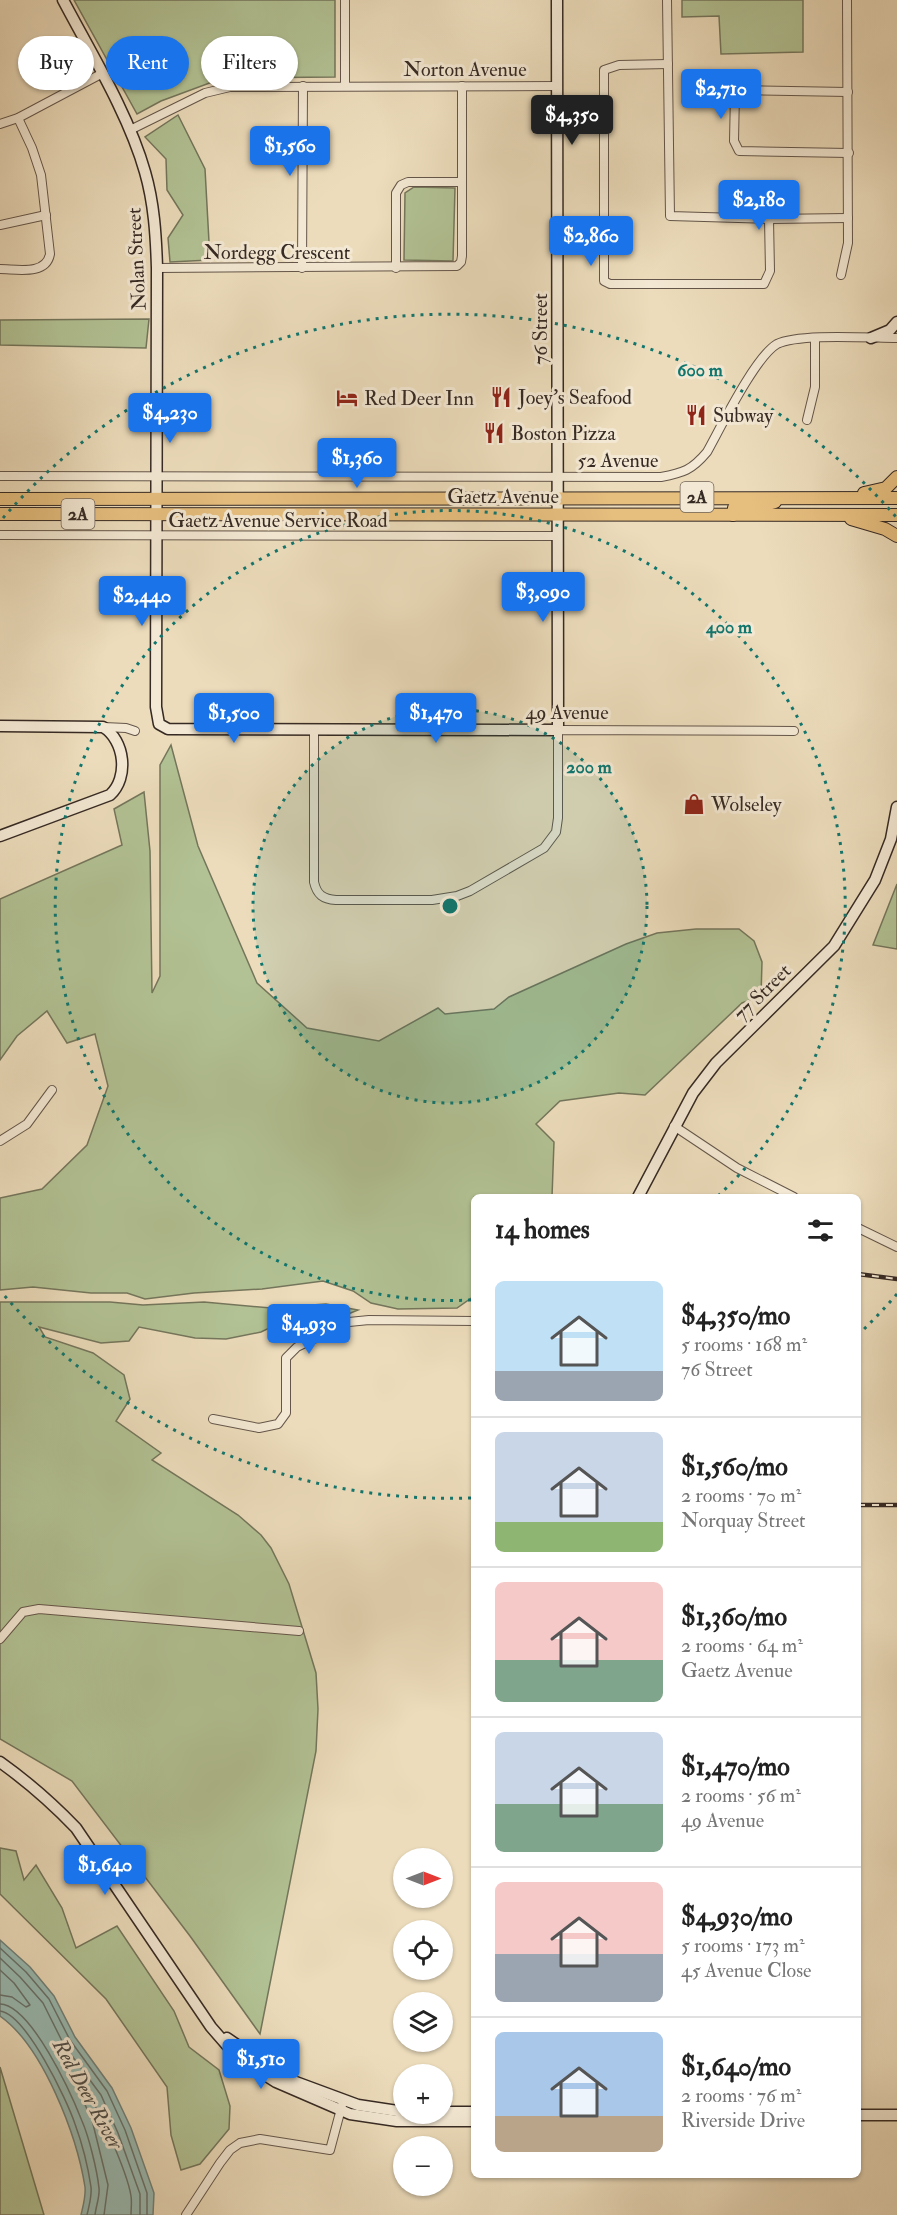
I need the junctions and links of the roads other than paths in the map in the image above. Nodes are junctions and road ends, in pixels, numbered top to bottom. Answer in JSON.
{"nodes":[{"id":1,"x":63,"y":0,"type":"edge"},
{"id":2,"x":345,"y":0,"type":"edge"},
{"id":3,"x":557,"y":0,"type":"edge"},
{"id":4,"x":668,"y":0,"type":"edge"},
{"id":5,"x":847,"y":0,"type":"edge"},
{"id":6,"x":668,"y":64,"type":"junction"},
{"id":7,"x":101,"y":74,"type":"junction"},
{"id":8,"x":303,"y":86,"type":"junction"},
{"id":9,"x":345,"y":86,"type":"junction"},
{"id":10,"x":462,"y":86,"type":"junction"},
{"id":11,"x":558,"y":86,"type":"junction"},
{"id":12,"x":848,"y":92,"type":"junction"},
{"id":13,"x":18,"y":118,"type":"junction"},
{"id":14,"x":0,"y":124,"type":"edge"},
{"id":15,"x":130,"y":130,"type":"junction"},
{"id":16,"x":849,"y":153,"type":"junction"},
{"id":17,"x":462,"y":182,"type":"junction"},
{"id":18,"x":46,"y":215,"type":"junction"},
{"id":19,"x":848,"y":218,"type":"junction"},
{"id":20,"x":769,"y":219,"type":"junction"},
{"id":21,"x":0,"y":225,"type":"edge"},
{"id":22,"x":157,"y":268,"type":"junction"},
{"id":23,"x":302,"y":268,"type":"junction"},
{"id":24,"x":396,"y":268,"type":"junction"},
{"id":25,"x":0,"y":269,"type":"edge"},
{"id":26,"x":841,"y":275,"type":"dead end"},
{"id":27,"x":897,"y":322,"type":"edge"},
{"id":28,"x":815,"y":338,"type":"junction"},
{"id":29,"x":871,"y":338,"type":"junction"},
{"id":30,"x":897,"y":338,"type":"edge"},
{"id":31,"x":807,"y":420,"type":"dead end"},
{"id":32,"x":0,"y":476,"type":"edge"},
{"id":33,"x":156,"y":476,"type":"junction"},
{"id":34,"x":557,"y":477,"type":"junction"},
{"id":35,"x":897,"y":477,"type":"edge"},
{"id":36,"x":791,"y":497,"type":"junction"},
{"id":37,"x":837,"y":498,"type":"junction"},
{"id":38,"x":897,"y":498,"type":"edge"},
{"id":39,"x":0,"y":499,"type":"edge"},
{"id":40,"x":156,"y":499,"type":"junction"},
{"id":41,"x":557,"y":499,"type":"junction"},
{"id":42,"x":0,"y":514,"type":"edge"},
{"id":43,"x":832,"y":514,"type":"junction"},
{"id":44,"x":156,"y":515,"type":"junction"},
{"id":45,"x":733,"y":515,"type":"junction"},
{"id":46,"x":897,"y":515,"type":"edge"},
{"id":47,"x":557,"y":516,"type":"junction"},
{"id":48,"x":0,"y":535,"type":"edge"},
{"id":49,"x":557,"y":536,"type":"junction"},
{"id":50,"x":897,"y":536,"type":"edge"},
{"id":51,"x":156,"y":537,"type":"junction"},
{"id":52,"x":0,"y":726,"type":"edge"},
{"id":53,"x":161,"y":726,"type":"joint"},
{"id":54,"x":103,"y":727,"type":"junction"},
{"id":55,"x":315,"y":730,"type":"junction"},
{"id":56,"x":558,"y":730,"type":"junction"},
{"id":57,"x":135,"y":731,"type":"dead end"},
{"id":58,"x":794,"y":731,"type":"dead end"},
{"id":59,"x":897,"y":807,"type":"edge"},
{"id":60,"x":0,"y":836,"type":"edge"},
{"id":61,"x":52,"y":1090,"type":"dead end"},
{"id":62,"x":674,"y":1126,"type":"junction"},
{"id":63,"x":0,"y":1142,"type":"edge"},
{"id":64,"x":640,"y":1194,"type":"edge"},
{"id":65,"x":788,"y":1194,"type":"edge"},
{"id":66,"x":861,"y":1229,"type":"edge"},
{"id":67,"x":897,"y":1247,"type":"edge"},
{"id":68,"x":471,"y":1321,"type":"edge"},
{"id":69,"x":213,"y":1419,"type":"dead end"},
{"id":70,"x":299,"y":1631,"type":"dead end"},
{"id":71,"x":0,"y":1639,"type":"edge"},
{"id":72,"x":0,"y":1762,"type":"edge"},
{"id":73,"x":341,"y":2106,"type":"junction"},
{"id":74,"x":393,"y":2111,"type":"edge"},
{"id":75,"x":453,"y":2112,"type":"edge"},
{"id":76,"x":471,"y":2112,"type":"edge"},
{"id":77,"x":861,"y":2115,"type":"edge"},
{"id":78,"x":897,"y":2115,"type":"edge"},
{"id":79,"x":471,"y":2121,"type":"edge"},
{"id":80,"x":186,"y":2215,"type":"edge"}],
"edges":[{"from":1,"to":7,"type":"street","name":"Nolan Street"},
{"from":2,"to":9,"type":"street"},
{"from":3,"to":11,"type":"street","name":"76 Street"},
{"from":4,"to":6,"type":"street"},
{"from":5,"to":12,"type":"street"},
{"from":6,"to":20,"type":"street"},
{"from":6,"to":20,"type":"street"},
{"from":7,"to":13,"type":"street"},
{"from":7,"to":15,"type":"street","name":"Nolan Street"},
{"from":8,"to":9,"type":"street","name":"Norton Avenue"},
{"from":8,"to":15,"type":"street","name":"Norton Avenue"},
{"from":8,"to":23,"type":"street"},
{"from":9,"to":10,"type":"street","name":"Norton Avenue"},
{"from":10,"to":11,"type":"street","name":"Norton Avenue"},
{"from":10,"to":17,"type":"street","name":"Nordegg Crescent"},
{"from":11,"to":34,"type":"street","name":"76 Street"},
{"from":12,"to":16,"type":"street"},
{"from":12,"to":16,"type":"street"},
{"from":13,"to":14,"type":"street"},
{"from":13,"to":18,"type":"street"},
{"from":15,"to":22,"type":"street","name":"Nolan Street"},
{"from":16,"to":19,"type":"street"},
{"from":17,"to":24,"type":"street"},
{"from":17,"to":24,"type":"street","name":"Nordegg Crescent"},
{"from":18,"to":21,"type":"street"},
{"from":18,"to":25,"type":"street"},
{"from":19,"to":20,"type":"street"},
{"from":19,"to":26,"type":"street"},
{"from":22,"to":23,"type":"street","name":"Nordegg Crescent"},
{"from":22,"to":33,"type":"street","name":"Nolan Street"},
{"from":23,"to":24,"type":"street","name":"Nordegg Crescent"},
{"from":27,"to":29,"type":"street"},
{"from":28,"to":29,"type":"street","name":"52 Avenue"},
{"from":28,"to":31,"type":"street"},
{"from":28,"to":34,"type":"street","name":"52 Avenue"},
{"from":29,"to":30,"type":"street","name":"52 Avenue"},
{"from":32,"to":33,"type":"street"},
{"from":33,"to":34,"type":"street"},
{"from":33,"to":40,"type":"street","name":"Nolan Street"},
{"from":34,"to":41,"type":"street","name":"76 Street"},
{"from":35,"to":37,"type":"main road"},
{"from":36,"to":37,"type":"main road","name":"Gaetz Avenue","number":"2A"},
{"from":36,"to":41,"type":"main road","name":"Gaetz Avenue","number":"2A"},
{"from":36,"to":45,"type":"main road"},
{"from":37,"to":38,"type":"main road","name":"Gaetz Avenue","number":"2A"},
{"from":39,"to":40,"type":"main road","name":"Gaetz Avenue","number":"2A"},
{"from":40,"to":41,"type":"main road","name":"Gaetz Avenue","number":"2A"},
{"from":40,"to":44,"type":"street","name":"Nolan Street"},
{"from":41,"to":47,"type":"street","name":"76 Street"},
{"from":42,"to":44,"type":"main road","name":"Gaetz Avenue","number":"2A"},
{"from":43,"to":45,"type":"main road","name":"Gaetz Avenue","number":"2A"},
{"from":43,"to":46,"type":"main road","name":"Gaetz Avenue","number":"2A"},
{"from":43,"to":50,"type":"main road"},
{"from":44,"to":47,"type":"main road","name":"Gaetz Avenue","number":"2A"},
{"from":44,"to":51,"type":"street","name":"Nolan Street"},
{"from":45,"to":47,"type":"main road","name":"Gaetz Avenue","number":"2A"},
{"from":47,"to":49,"type":"street","name":"76 Street"},
{"from":48,"to":51,"type":"street","name":"Gaetz Avenue Service Road"},
{"from":49,"to":51,"type":"street","name":"Gaetz Avenue Service Road"},
{"from":49,"to":56,"type":"street","name":"76 Street"},
{"from":51,"to":53,"type":"street","name":"Nolan Street"},
{"from":52,"to":54,"type":"street"},
{"from":53,"to":55,"type":"street","name":"49 Avenue"},
{"from":54,"to":57,"type":"street"},
{"from":54,"to":60,"type":"street"},
{"from":55,"to":56,"type":"street","name":"49 Avenue"},
{"from":55,"to":56,"type":"street"},
{"from":56,"to":58,"type":"street","name":"49 Avenue"},
{"from":59,"to":62,"type":"street","name":"77 Street"},
{"from":61,"to":63,"type":"street"},
{"from":62,"to":64,"type":"street","name":"77 Street"},
{"from":62,"to":65,"type":"street"},
{"from":66,"to":67,"type":"street"},
{"from":68,"to":69,"type":"street"},
{"from":70,"to":71,"type":"street"},
{"from":72,"to":73,"type":"street"},
{"from":73,"to":74,"type":"street"},
{"from":73,"to":79,"type":"street"},
{"from":73,"to":80,"type":"street"},
{"from":75,"to":76,"type":"street"},
{"from":77,"to":78,"type":"street"}]}
